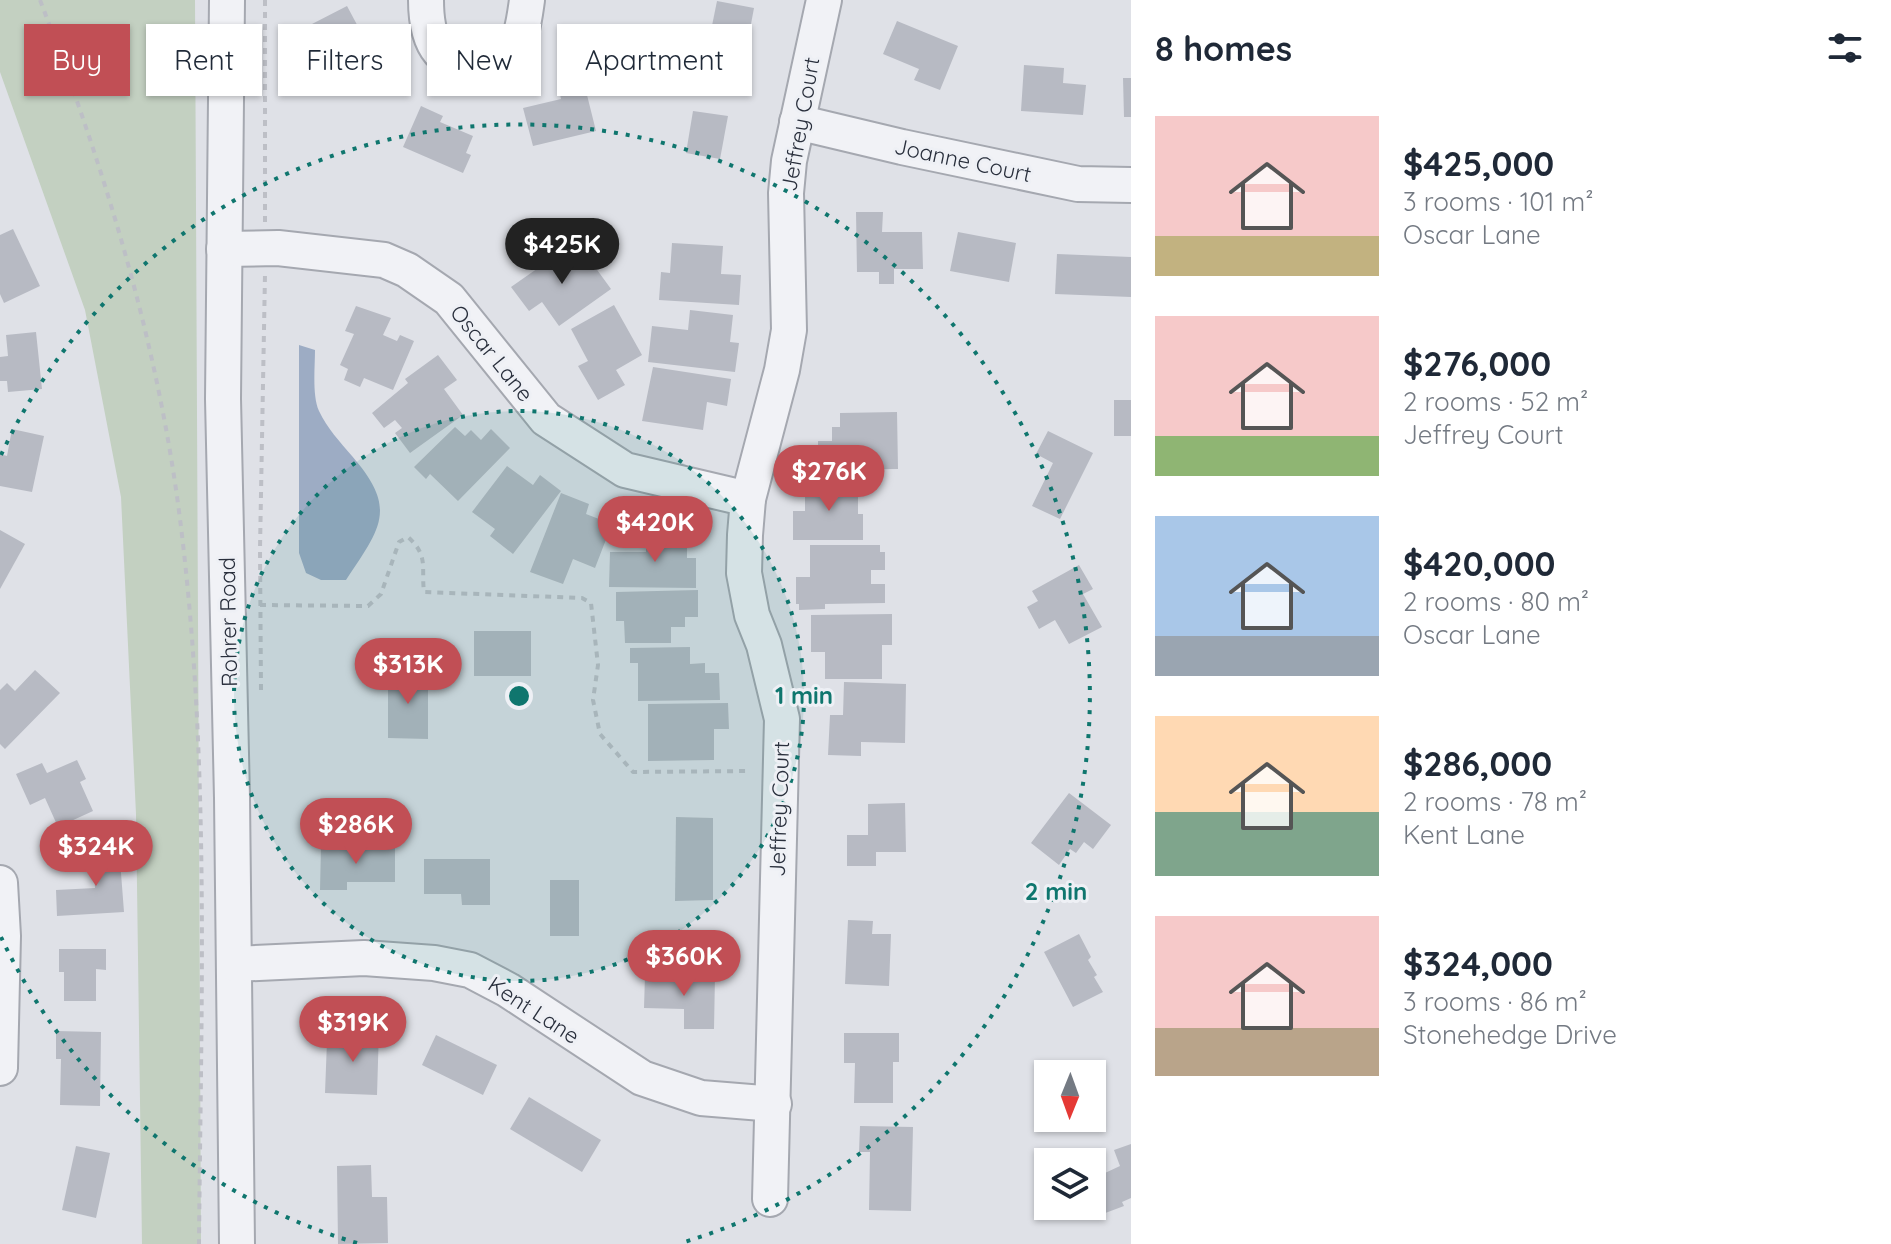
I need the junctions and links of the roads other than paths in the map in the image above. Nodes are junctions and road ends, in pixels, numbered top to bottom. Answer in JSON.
{"nodes":[{"id":1,"x":227,"y":0,"type":"edge"},
{"id":2,"x":426,"y":0,"type":"edge"},
{"id":3,"x":527,"y":0,"type":"edge"},
{"id":4,"x":824,"y":0,"type":"edge"},
{"id":5,"x":797,"y":122,"type":"junction"},
{"id":6,"x":1131,"y":185,"type":"edge"},
{"id":7,"x":224,"y":249,"type":"junction"},
{"id":8,"x":748,"y":499,"type":"junction"},
{"id":9,"x":0,"y":883,"type":"edge"},
{"id":10,"x":235,"y":964,"type":"junction"},
{"id":11,"x":0,"y":1068,"type":"edge"},
{"id":12,"x":774,"y":1104,"type":"junction"},
{"id":13,"x":770,"y":1199,"type":"dead end"},
{"id":14,"x":237,"y":1244,"type":"edge"}],
"edges":[{"from":1,"to":7,"type":"street","name":"Rohrer Road"},
{"from":2,"to":3,"type":"street"},
{"from":4,"to":5,"type":"street","name":"Jeffrey Court"},
{"from":5,"to":6,"type":"street","name":"Joanne Court"},
{"from":5,"to":8,"type":"street","name":"Jeffrey Court"},
{"from":7,"to":8,"type":"street","name":"Oscar Lane"},
{"from":7,"to":10,"type":"street","name":"Rohrer Road"},
{"from":8,"to":12,"type":"street","name":"Jeffrey Court"},
{"from":9,"to":11,"type":"street"},
{"from":10,"to":12,"type":"street","name":"Kent Lane"},
{"from":10,"to":14,"type":"street","name":"Rohrer Road"},
{"from":12,"to":13,"type":"street","name":"Jeffrey Court"}]}
